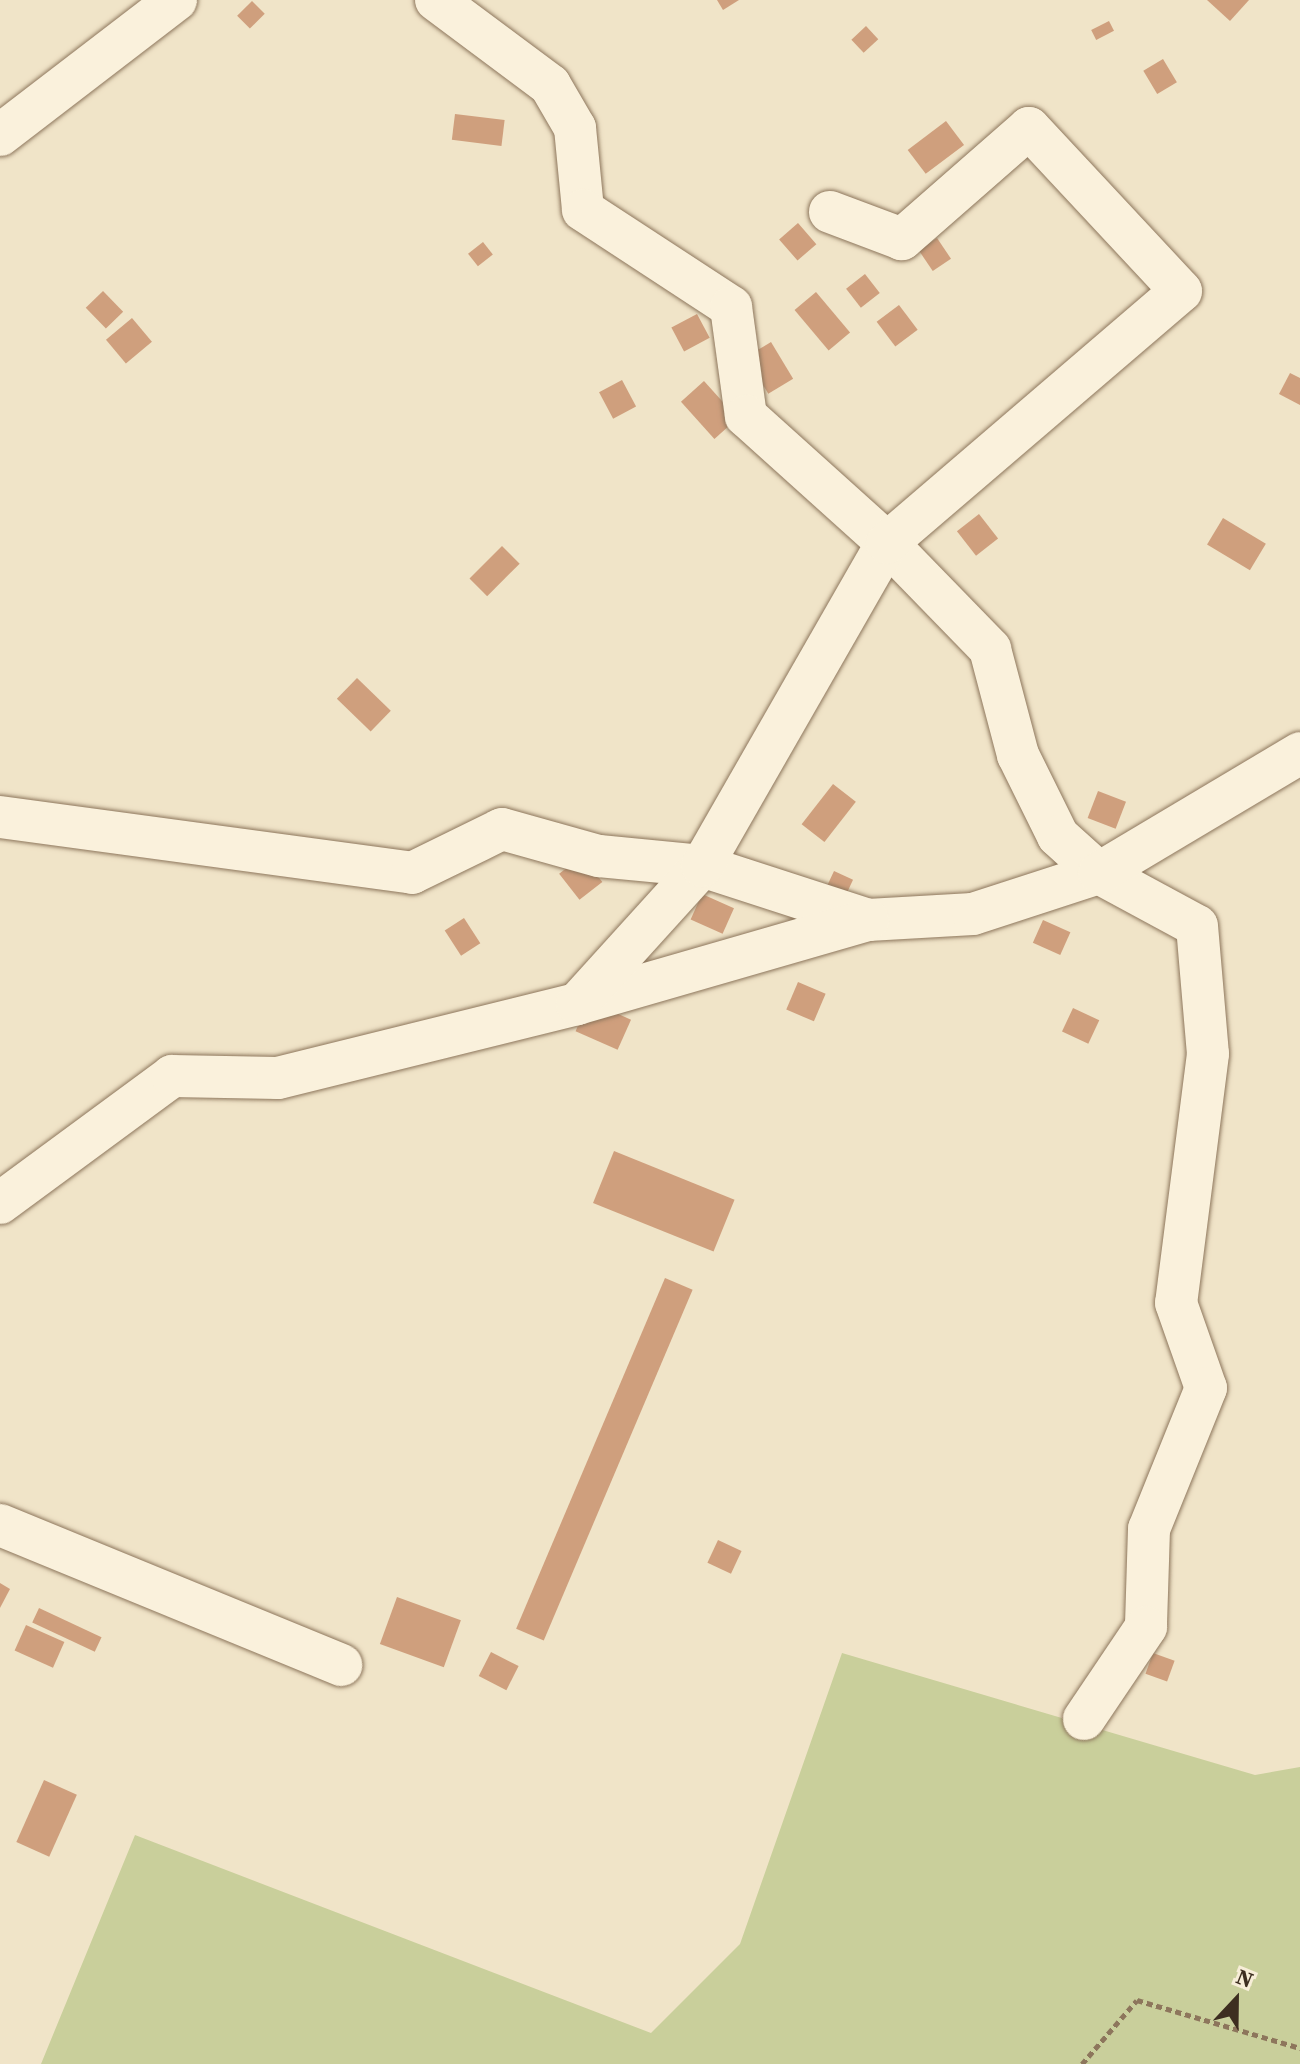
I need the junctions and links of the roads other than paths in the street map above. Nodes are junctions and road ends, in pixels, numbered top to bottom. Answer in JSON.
{"nodes":[{"id":1,"x":176,"y":0,"type":"edge"},
{"id":2,"x":436,"y":0,"type":"edge"},
{"id":3,"x":0,"y":135,"type":"edge"},
{"id":4,"x":830,"y":212,"type":"dead end"},
{"id":5,"x":887,"y":543,"type":"junction"},
{"id":6,"x":1300,"y":753,"type":"edge"},
{"id":7,"x":0,"y":817,"type":"edge"},
{"id":8,"x":702,"y":866,"type":"junction"},
{"id":9,"x":1099,"y":873,"type":"junction"},
{"id":10,"x":868,"y":920,"type":"junction"},
{"id":11,"x":577,"y":1004,"type":"junction"},
{"id":12,"x":0,"y":1203,"type":"edge"},
{"id":13,"x":0,"y":1525,"type":"edge"},
{"id":14,"x":341,"y":1665,"type":"dead end"},
{"id":15,"x":1084,"y":1719,"type":"dead end"}],
"edges":[{"from":1,"to":3,"type":"street"},
{"from":2,"to":5,"type":"street"},
{"from":4,"to":5,"type":"street"},
{"from":5,"to":8,"type":"street"},
{"from":5,"to":9,"type":"street"},
{"from":6,"to":9,"type":"street"},
{"from":7,"to":8,"type":"street"},
{"from":8,"to":10,"type":"street"},
{"from":8,"to":11,"type":"street"},
{"from":9,"to":10,"type":"street"},
{"from":9,"to":15,"type":"street"},
{"from":10,"to":11,"type":"street"},
{"from":11,"to":12,"type":"street"},
{"from":13,"to":14,"type":"street"}]}
